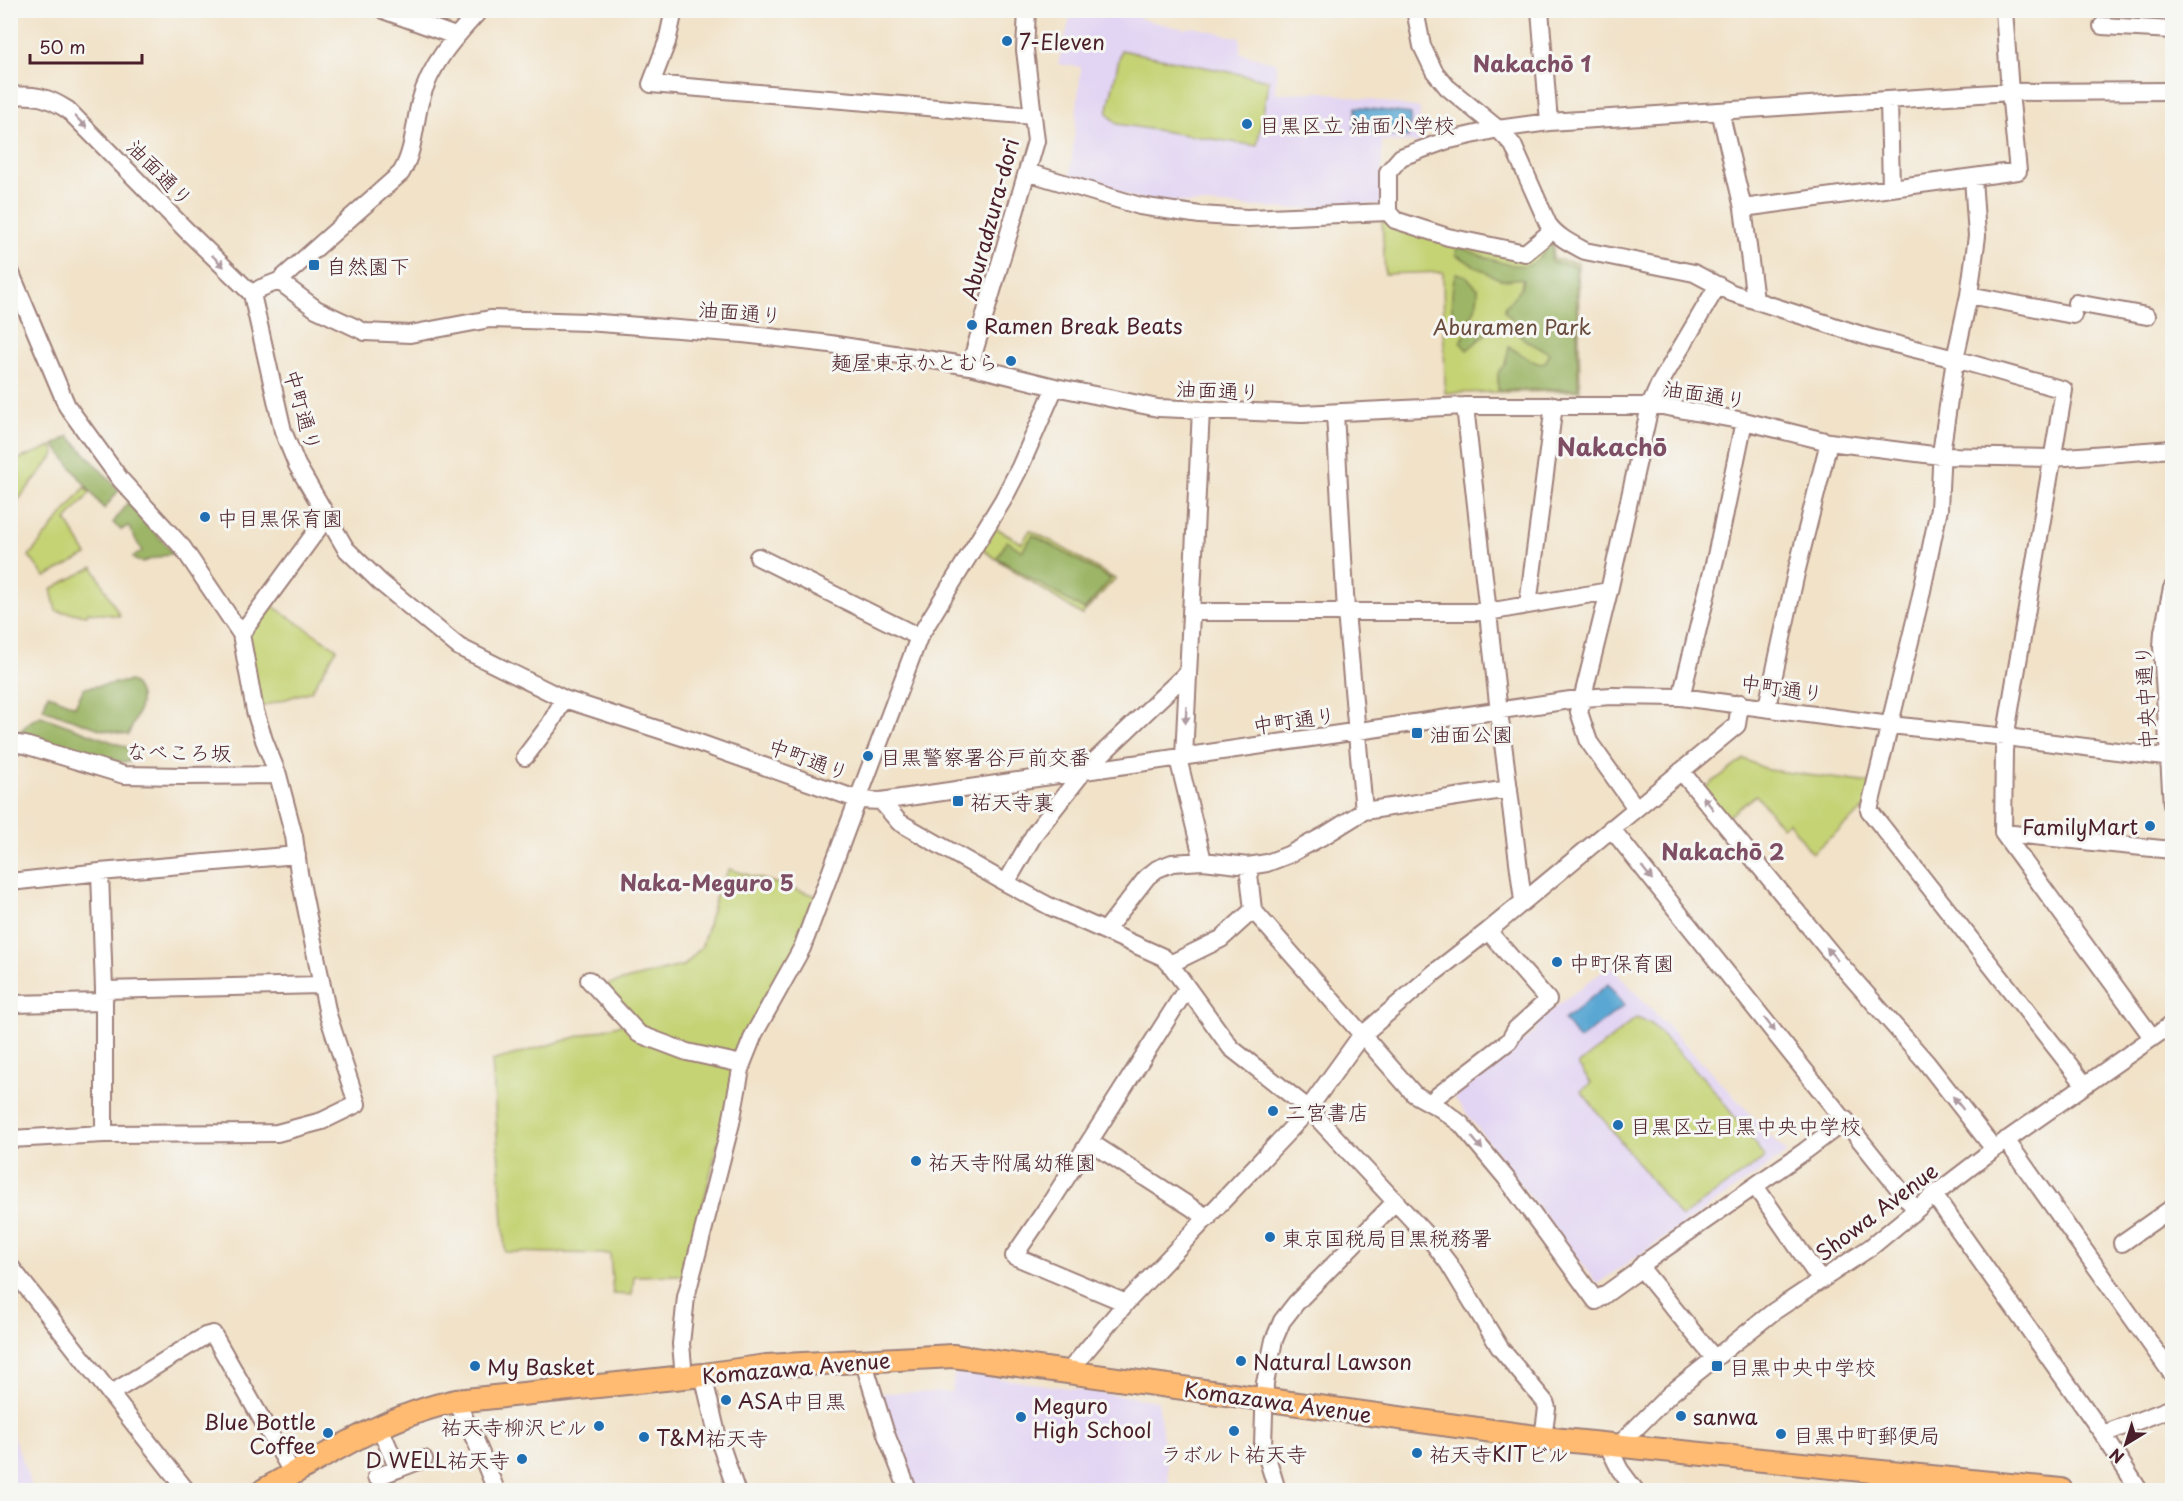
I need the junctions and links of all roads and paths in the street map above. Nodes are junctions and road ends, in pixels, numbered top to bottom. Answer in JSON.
{"nodes":[{"id":1,"x":383,"y":10,"type":"edge"},
{"id":2,"x":480,"y":10,"type":"edge"},
{"id":3,"x":675,"y":10,"type":"edge"},
{"id":4,"x":1027,"y":10,"type":"edge"},
{"id":5,"x":1415,"y":10,"type":"edge"},
{"id":6,"x":1540,"y":10,"type":"edge"},
{"id":7,"x":2004,"y":10,"type":"edge"},
{"id":8,"x":2102,"y":27,"type":"dead end"},
{"id":9,"x":2172,"y":30,"type":"edge"},
{"id":10,"x":455,"y":36,"type":"junction"},
{"id":11,"x":2172,"y":91,"type":"edge"},
{"id":12,"x":2010,"y":92,"type":"junction"},
{"id":13,"x":10,"y":96,"type":"edge"},
{"id":14,"x":1889,"y":100,"type":"junction"},
{"id":15,"x":1720,"y":111,"type":"junction"},
{"id":16,"x":1033,"y":116,"type":"junction"},
{"id":17,"x":1549,"y":122,"type":"junction"},
{"id":18,"x":1498,"y":129,"type":"junction"},
{"id":19,"x":1027,"y":172,"type":"junction"},
{"id":20,"x":1973,"y":178,"type":"junction"},
{"id":21,"x":1891,"y":188,"type":"junction"},
{"id":22,"x":1743,"y":208,"type":"junction"},
{"id":23,"x":1388,"y":212,"type":"junction"},
{"id":24,"x":1552,"y":230,"type":"junction"},
{"id":25,"x":10,"y":271,"type":"edge"},
{"id":26,"x":279,"y":281,"type":"junction"},
{"id":27,"x":1718,"y":285,"type":"junction"},
{"id":28,"x":252,"y":294,"type":"junction"},
{"id":29,"x":1969,"y":295,"type":"junction"},
{"id":30,"x":1755,"y":300,"type":"junction"},
{"id":31,"x":2146,"y":316,"type":"dead end"},
{"id":32,"x":1954,"y":358,"type":"junction"},
{"id":33,"x":970,"y":366,"type":"junction"},
{"id":34,"x":1055,"y":387,"type":"junction"},
{"id":35,"x":1554,"y":405,"type":"junction"},
{"id":36,"x":1465,"y":406,"type":"junction"},
{"id":37,"x":1650,"y":406,"type":"junction"},
{"id":38,"x":1201,"y":410,"type":"junction"},
{"id":39,"x":1335,"y":413,"type":"junction"},
{"id":40,"x":1744,"y":421,"type":"junction"},
{"id":41,"x":1829,"y":442,"type":"junction"},
{"id":42,"x":2172,"y":449,"type":"edge"},
{"id":43,"x":1941,"y":456,"type":"junction"},
{"id":44,"x":2053,"y":458,"type":"junction"},
{"id":45,"x":326,"y":518,"type":"junction"},
{"id":46,"x":758,"y":557,"type":"dead end"},
{"id":47,"x":2172,"y":588,"type":"edge"},
{"id":48,"x":1609,"y":591,"type":"junction"},
{"id":49,"x":1528,"y":605,"type":"junction"},
{"id":50,"x":1192,"y":612,"type":"junction"},
{"id":51,"x":1346,"y":612,"type":"junction"},
{"id":52,"x":1488,"y":612,"type":"junction"},
{"id":53,"x":241,"y":634,"type":"junction"},
{"id":54,"x":919,"y":637,"type":"junction"},
{"id":55,"x":2167,"y":648,"type":"edge"},
{"id":56,"x":1188,"y":672,"type":"junction"},
{"id":57,"x":1681,"y":697,"type":"junction"},
{"id":58,"x":1584,"y":698,"type":"junction"},
{"id":59,"x":564,"y":699,"type":"junction"},
{"id":60,"x":1740,"y":704,"type":"junction"},
{"id":61,"x":1767,"y":707,"type":"junction"},
{"id":62,"x":1499,"y":712,"type":"junction"},
{"id":63,"x":1890,"y":725,"type":"junction"},
{"id":64,"x":1355,"y":732,"type":"junction"},
{"id":65,"x":2006,"y":737,"type":"junction"},
{"id":66,"x":10,"y":743,"type":"edge"},
{"id":67,"x":525,"y":757,"type":"dead end"},
{"id":68,"x":1181,"y":758,"type":"junction"},
{"id":69,"x":2171,"y":758,"type":"edge"},
{"id":70,"x":1682,"y":771,"type":"junction"},
{"id":71,"x":1083,"y":772,"type":"junction"},
{"id":72,"x":278,"y":775,"type":"junction"},
{"id":73,"x":1509,"y":789,"type":"junction"},
{"id":74,"x":859,"y":800,"type":"junction"},
{"id":75,"x":881,"y":801,"type":"junction"},
{"id":76,"x":2172,"y":805,"type":"edge"},
{"id":77,"x":1636,"y":808,"type":"junction"},
{"id":78,"x":1364,"y":811,"type":"junction"},
{"id":79,"x":1611,"y":828,"type":"junction"},
{"id":80,"x":2004,"y":832,"type":"junction"},
{"id":81,"x":2172,"y":850,"type":"edge"},
{"id":82,"x":297,"y":855,"type":"junction"},
{"id":83,"x":1203,"y":861,"type":"junction"},
{"id":84,"x":1248,"y":866,"type":"junction"},
{"id":85,"x":100,"y":872,"type":"junction"},
{"id":86,"x":10,"y":882,"type":"edge"},
{"id":87,"x":1006,"y":883,"type":"junction"},
{"id":88,"x":1523,"y":901,"type":"junction"},
{"id":89,"x":1252,"y":910,"type":"junction"},
{"id":90,"x":1104,"y":931,"type":"junction"},
{"id":91,"x":1488,"y":931,"type":"junction"},
{"id":92,"x":1170,"y":964,"type":"junction"},
{"id":93,"x":589,"y":980,"type":"dead end"},
{"id":94,"x":321,"y":985,"type":"junction"},
{"id":95,"x":1187,"y":988,"type":"junction"},
{"id":96,"x":104,"y":996,"type":"junction"},
{"id":97,"x":10,"y":1004,"type":"edge"},
{"id":98,"x":2172,"y":1024,"type":"edge"},
{"id":99,"x":1363,"y":1034,"type":"junction"},
{"id":100,"x":2152,"y":1037,"type":"junction"},
{"id":101,"x":742,"y":1064,"type":"junction"},
{"id":102,"x":2085,"y":1085,"type":"junction"},
{"id":103,"x":1434,"y":1105,"type":"junction"},
{"id":104,"x":1309,"y":1109,"type":"junction"},
{"id":105,"x":1846,"y":1120,"type":"junction"},
{"id":106,"x":104,"y":1134,"type":"junction"},
{"id":107,"x":10,"y":1139,"type":"edge"},
{"id":108,"x":1090,"y":1142,"type":"junction"},
{"id":109,"x":2000,"y":1145,"type":"junction"},
{"id":110,"x":1755,"y":1186,"type":"junction"},
{"id":111,"x":1934,"y":1195,"type":"junction"},
{"id":112,"x":1396,"y":1201,"type":"junction"},
{"id":113,"x":2172,"y":1208,"type":"edge"},
{"id":114,"x":1916,"y":1210,"type":"junction"},
{"id":115,"x":1208,"y":1218,"type":"junction"},
{"id":116,"x":2122,"y":1243,"type":"dead end"},
{"id":117,"x":10,"y":1266,"type":"edge"},
{"id":118,"x":1640,"y":1267,"type":"junction"},
{"id":119,"x":1821,"y":1281,"type":"junction"},
{"id":120,"x":1126,"y":1303,"type":"junction"},
{"id":121,"x":1714,"y":1358,"type":"junction"},
{"id":122,"x":863,"y":1360,"type":"junction"},
{"id":123,"x":1068,"y":1372,"type":"junction"},
{"id":124,"x":2172,"y":1374,"type":"edge"},
{"id":125,"x":694,"y":1376,"type":"junction"},
{"id":126,"x":110,"y":1394,"type":"junction"},
{"id":127,"x":1264,"y":1399,"type":"junction"},
{"id":128,"x":456,"y":1401,"type":"junction"},
{"id":129,"x":2172,"y":1408,"type":"edge"},
{"id":130,"x":380,"y":1428,"type":"junction"},
{"id":131,"x":2103,"y":1434,"type":"junction"},
{"id":132,"x":1543,"y":1438,"type":"junction"},
{"id":133,"x":1612,"y":1446,"type":"junction"},
{"id":134,"x":424,"y":1459,"type":"dead end"},
{"id":135,"x":398,"y":1468,"type":"junction"},
{"id":136,"x":293,"y":1474,"type":"junction"},
{"id":137,"x":376,"y":1477,"type":"dead end"},
{"id":138,"x":494,"y":1487,"type":"edge"},
{"id":139,"x":2028,"y":1489,"type":"edge"},
{"id":140,"x":186,"y":1491,"type":"edge"},
{"id":141,"x":264,"y":1491,"type":"edge"},
{"id":142,"x":736,"y":1491,"type":"edge"},
{"id":143,"x":908,"y":1491,"type":"edge"},
{"id":144,"x":1277,"y":1491,"type":"edge"},
{"id":145,"x":1635,"y":1491,"type":"edge"},
{"id":146,"x":2061,"y":1491,"type":"edge"},
{"id":147,"x":2139,"y":1491,"type":"edge"}],
"edges":[{"from":1,"to":10,"type":"street"},
{"from":2,"to":10,"type":"street"},
{"from":3,"to":16,"type":"street"},
{"from":4,"to":16,"type":"street","name":"Aburadzura-dori"},
{"from":5,"to":18,"type":"street"},
{"from":6,"to":17,"type":"street"},
{"from":7,"to":12,"type":"street"},
{"from":8,"to":9,"type":"street"},
{"from":10,"to":26,"type":"street"},
{"from":11,"to":12,"type":"street"},
{"from":12,"to":14,"type":"street"},
{"from":12,"to":20,"type":"street"},
{"from":13,"to":28,"type":"street","name":"油面通り","one_way":true},
{"from":14,"to":15,"type":"street"},
{"from":14,"to":21,"type":"street"},
{"from":15,"to":17,"type":"street"},
{"from":15,"to":22,"type":"street"},
{"from":16,"to":19,"type":"street","name":"Aburadzura-dori"},
{"from":17,"to":18,"type":"street"},
{"from":18,"to":23,"type":"street"},
{"from":18,"to":24,"type":"street"},
{"from":19,"to":23,"type":"street"},
{"from":19,"to":33,"type":"street","name":"Aburadzura-dori"},
{"from":20,"to":21,"type":"street"},
{"from":20,"to":29,"type":"street"},
{"from":21,"to":22,"type":"street"},
{"from":22,"to":30,"type":"street"},
{"from":23,"to":24,"type":"street"},
{"from":24,"to":27,"type":"street"},
{"from":25,"to":53,"type":"street"},
{"from":26,"to":28,"type":"street"},
{"from":26,"to":33,"type":"street","name":"油面通り"},
{"from":27,"to":30,"type":"street"},
{"from":27,"to":37,"type":"street"},
{"from":28,"to":45,"type":"street","name":"中町通り"},
{"from":29,"to":31,"type":"street"},
{"from":29,"to":32,"type":"street"},
{"from":30,"to":32,"type":"street"},
{"from":32,"to":43,"type":"street"},
{"from":32,"to":44,"type":"street"},
{"from":33,"to":34,"type":"street","name":"油面通り"},
{"from":34,"to":38,"type":"street","name":"油面通り"},
{"from":34,"to":54,"type":"street"},
{"from":35,"to":36,"type":"street","name":"油面通り"},
{"from":35,"to":37,"type":"street","name":"油面通り"},
{"from":35,"to":49,"type":"street"},
{"from":36,"to":39,"type":"street","name":"油面通り"},
{"from":36,"to":52,"type":"street"},
{"from":37,"to":40,"type":"street","name":"油面通り"},
{"from":37,"to":48,"type":"street"},
{"from":38,"to":39,"type":"street","name":"油面通り"},
{"from":38,"to":50,"type":"street"},
{"from":39,"to":51,"type":"street"},
{"from":40,"to":41,"type":"street","name":"油面通り"},
{"from":40,"to":57,"type":"street"},
{"from":41,"to":43,"type":"street","name":"油面通り"},
{"from":41,"to":61,"type":"street"},
{"from":42,"to":44,"type":"street","name":"油面通り"},
{"from":43,"to":44,"type":"street","name":"油面通り"},
{"from":43,"to":63,"type":"street"},
{"from":44,"to":65,"type":"street"},
{"from":45,"to":53,"type":"street"},
{"from":45,"to":59,"type":"street","name":"中町通り"},
{"from":46,"to":54,"type":"street"},
{"from":47,"to":55,"type":"street","name":"中央中通り"},
{"from":48,"to":49,"type":"street"},
{"from":48,"to":58,"type":"street"},
{"from":49,"to":52,"type":"street"},
{"from":50,"to":51,"type":"street"},
{"from":50,"to":56,"type":"street"},
{"from":51,"to":52,"type":"street"},
{"from":51,"to":64,"type":"street"},
{"from":52,"to":62,"type":"street"},
{"from":53,"to":72,"type":"street"},
{"from":54,"to":74,"type":"street"},
{"from":55,"to":69,"type":"street","name":"中央中通り"},
{"from":56,"to":68,"type":"street","one_way":true},
{"from":56,"to":71,"type":"street"},
{"from":57,"to":58,"type":"street","name":"中町通り"},
{"from":57,"to":60,"type":"street","name":"中町通り"},
{"from":58,"to":62,"type":"street","name":"中町通り"},
{"from":58,"to":77,"type":"street"},
{"from":59,"to":67,"type":"street"},
{"from":59,"to":74,"type":"street","name":"中町通り"},
{"from":60,"to":61,"type":"street","name":"中町通り"},
{"from":60,"to":70,"type":"street"},
{"from":61,"to":63,"type":"street","name":"中町通り"},
{"from":62,"to":64,"type":"street","name":"中町通り"},
{"from":62,"to":73,"type":"street"},
{"from":63,"to":65,"type":"street","name":"中町通り"},
{"from":63,"to":102,"type":"street"},
{"from":64,"to":68,"type":"street","name":"中町通り"},
{"from":64,"to":78,"type":"street"},
{"from":65,"to":69,"type":"street","name":"中町通り"},
{"from":65,"to":80,"type":"street"},
{"from":66,"to":72,"type":"street","name":"なべころ坂"},
{"from":68,"to":71,"type":"street","name":"中町通り"},
{"from":68,"to":83,"type":"street"},
{"from":69,"to":76,"type":"street","name":"中央中通り"},
{"from":70,"to":77,"type":"street"},
{"from":109,"to":70,"type":"street","one_way":true},
{"from":71,"to":75,"type":"street","name":"中町通り"},
{"from":71,"to":87,"type":"street"},
{"from":72,"to":82,"type":"street"},
{"from":73,"to":78,"type":"street"},
{"from":73,"to":88,"type":"street"},
{"from":74,"to":75,"type":"street","name":"中町通り"},
{"from":74,"to":101,"type":"street"},
{"from":75,"to":87,"type":"street"},
{"from":77,"to":79,"type":"street"},
{"from":78,"to":84,"type":"street"},
{"from":79,"to":88,"type":"street"},
{"from":79,"to":105,"type":"street","one_way":true},
{"from":80,"to":81,"type":"street"},
{"from":80,"to":100,"type":"street"},
{"from":82,"to":85,"type":"street"},
{"from":82,"to":94,"type":"street"},
{"from":83,"to":84,"type":"street"},
{"from":83,"to":90,"type":"street"},
{"from":84,"to":89,"type":"street"},
{"from":85,"to":86,"type":"street"},
{"from":85,"to":96,"type":"street"},
{"from":87,"to":90,"type":"street"},
{"from":88,"to":91,"type":"street"},
{"from":89,"to":92,"type":"street"},
{"from":89,"to":99,"type":"street"},
{"from":90,"to":92,"type":"street"},
{"from":91,"to":99,"type":"street"},
{"from":91,"to":103,"type":"street"},
{"from":92,"to":95,"type":"street"},
{"from":93,"to":101,"type":"street"},
{"from":94,"to":96,"type":"street"},
{"from":94,"to":106,"type":"street"},
{"from":95,"to":104,"type":"street"},
{"from":95,"to":108,"type":"street"},
{"from":96,"to":97,"type":"street"},
{"from":96,"to":106,"type":"street"},
{"from":98,"to":100,"type":"street","name":"Showa Avenue"},
{"from":99,"to":103,"type":"street"},
{"from":99,"to":104,"type":"street"},
{"from":100,"to":102,"type":"street","name":"Showa Avenue"},
{"from":101,"to":125,"type":"street"},
{"from":102,"to":109,"type":"street","name":"Showa Avenue"},
{"from":103,"to":118,"type":"street","one_way":true},
{"from":104,"to":112,"type":"street"},
{"from":104,"to":115,"type":"street"},
{"from":105,"to":110,"type":"street"},
{"from":105,"to":114,"type":"street"},
{"from":106,"to":107,"type":"street"},
{"from":108,"to":115,"type":"street"},
{"from":108,"to":120,"type":"street"},
{"from":109,"to":111,"type":"street","name":"Showa Avenue"},
{"from":109,"to":124,"type":"street"},
{"from":110,"to":118,"type":"street"},
{"from":110,"to":119,"type":"street"},
{"from":111,"to":114,"type":"street","name":"Showa Avenue"},
{"from":111,"to":131,"type":"street"},
{"from":112,"to":127,"type":"street"},
{"from":112,"to":132,"type":"street"},
{"from":113,"to":116,"type":"street"},
{"from":114,"to":119,"type":"street","name":"Showa Avenue"},
{"from":115,"to":120,"type":"street"},
{"from":117,"to":126,"type":"street"},
{"from":118,"to":121,"type":"street"},
{"from":119,"to":121,"type":"street","name":"Showa Avenue"},
{"from":120,"to":123,"type":"street"},
{"from":121,"to":133,"type":"street","name":"Showa Avenue"},
{"from":122,"to":123,"type":"main road","name":"Komazawa Avenue"},
{"from":122,"to":125,"type":"main road","name":"Komazawa Avenue"},
{"from":122,"to":143,"type":"street"},
{"from":123,"to":127,"type":"main road","name":"Komazawa Avenue"},
{"from":125,"to":128,"type":"main road","name":"Komazawa Avenue"},
{"from":125,"to":142,"type":"street"},
{"from":126,"to":136,"type":"street"},
{"from":126,"to":140,"type":"street"},
{"from":127,"to":132,"type":"main road","name":"Komazawa Avenue"},
{"from":127,"to":144,"type":"street"},
{"from":128,"to":130,"type":"main road","name":"Komazawa Avenue"},
{"from":128,"to":138,"type":"street"},
{"from":129,"to":131,"type":"street"},
{"from":130,"to":135,"type":"street"},
{"from":130,"to":136,"type":"main road","name":"Komazawa Avenue"},
{"from":131,"to":147,"type":"street"},
{"from":132,"to":133,"type":"main road","name":"Komazawa Avenue"},
{"from":133,"to":139,"type":"main road","name":"Komazawa Avenue"},
{"from":133,"to":145,"type":"street"},
{"from":134,"to":135,"type":"street"},
{"from":135,"to":137,"type":"street"},
{"from":136,"to":141,"type":"main road","name":"Komazawa Avenue"},
{"from":139,"to":146,"type":"main road","name":"Komazawa Avenue"}]}
